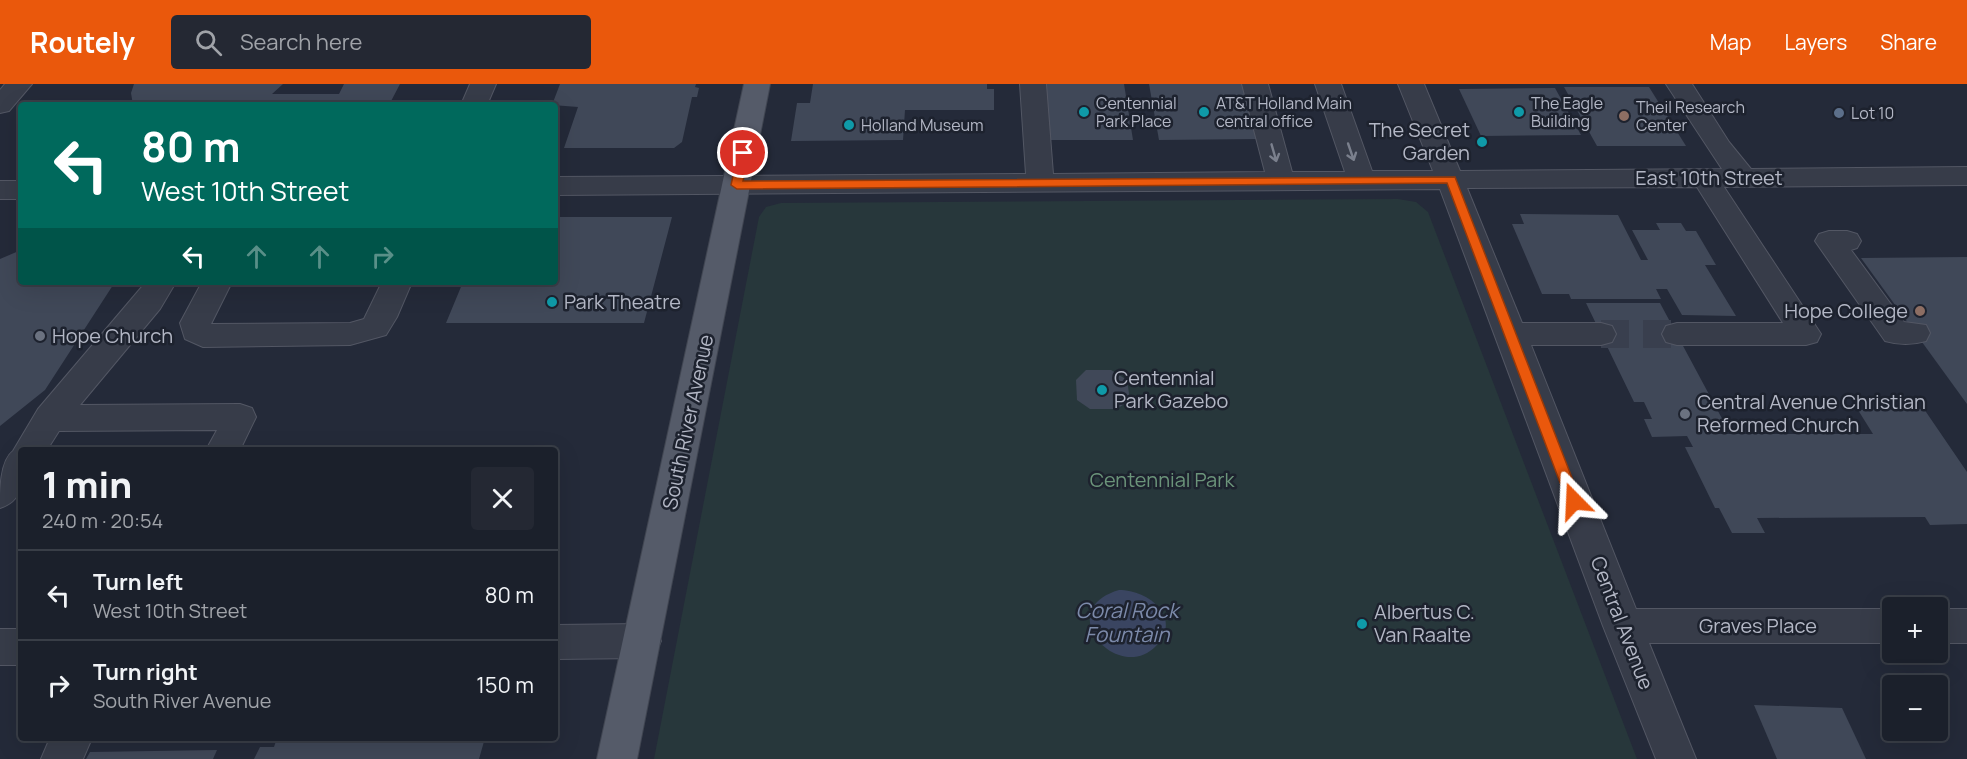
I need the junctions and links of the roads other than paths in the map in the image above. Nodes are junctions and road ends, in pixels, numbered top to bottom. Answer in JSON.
{"nodes":[{"id":1,"x":18,"y":84,"type":"edge"},
{"id":2,"x":483,"y":84,"type":"edge"},
{"id":3,"x":757,"y":84,"type":"edge"},
{"id":4,"x":1033,"y":84,"type":"edge"},
{"id":5,"x":1255,"y":84,"type":"edge"},
{"id":6,"x":1328,"y":84,"type":"edge"},
{"id":7,"x":1411,"y":84,"type":"edge"},
{"id":8,"x":1678,"y":84,"type":"edge"},
{"id":9,"x":475,"y":102,"type":"edge"},
{"id":10,"x":0,"y":105,"type":"edge"},
{"id":11,"x":1967,"y":176,"type":"edge"},
{"id":12,"x":1743,"y":177,"type":"junction"},
{"id":13,"x":1705,"y":178,"type":"junction"},
{"id":14,"x":1451,"y":179,"type":"junction"},
{"id":15,"x":1361,"y":180,"type":"junction"},
{"id":16,"x":1281,"y":181,"type":"junction"},
{"id":17,"x":1040,"y":182,"type":"junction"},
{"id":18,"x":737,"y":185,"type":"junction"},
{"id":19,"x":558,"y":186,"type":"edge"},
{"id":20,"x":0,"y":190,"type":"edge"},
{"id":21,"x":18,"y":190,"type":"edge"},
{"id":22,"x":1847,"y":241,"type":"dead end"},
{"id":23,"x":159,"y":285,"type":"edge"},
{"id":24,"x":215,"y":285,"type":"edge"},
{"id":25,"x":396,"y":285,"type":"edge"},
{"id":26,"x":1915,"y":333,"type":"dead end"},
{"id":27,"x":1510,"y":334,"type":"junction"},
{"id":28,"x":1601,"y":334,"type":"tunnel mouth"},
{"id":29,"x":1677,"y":334,"type":"tunnel mouth"},
{"id":30,"x":50,"y":418,"type":"junction"},
{"id":31,"x":31,"y":447,"type":"edge"},
{"id":32,"x":225,"y":447,"type":"edge"},
{"id":33,"x":18,"y":467,"type":"edge"},
{"id":34,"x":0,"y":494,"type":"edge"},
{"id":35,"x":1622,"y":626,"type":"junction"},
{"id":36,"x":1882,"y":626,"type":"edge"},
{"id":37,"x":1948,"y":626,"type":"edge"},
{"id":38,"x":1967,"y":626,"type":"edge"},
{"id":39,"x":642,"y":641,"type":"junction"},
{"id":40,"x":558,"y":642,"type":"edge"},
{"id":41,"x":0,"y":647,"type":"edge"},
{"id":42,"x":18,"y":647,"type":"edge"},
{"id":43,"x":70,"y":741,"type":"edge"},
{"id":44,"x":61,"y":759,"type":"edge"},
{"id":45,"x":617,"y":759,"type":"edge"},
{"id":46,"x":1676,"y":759,"type":"edge"}],
"edges":[{"from":1,"to":10,"type":"street"},
{"from":2,"to":9,"type":"street"},
{"from":3,"to":18,"type":"main road","name":"South River Avenue"},
{"from":4,"to":17,"type":"street"},
{"from":5,"to":16,"type":"street","one_way":true},
{"from":6,"to":15,"type":"street","one_way":true},
{"from":7,"to":14,"type":"street","name":"Central Avenue"},
{"from":8,"to":12,"type":"street"},
{"from":11,"to":12,"type":"street","name":"East 10th Street"},
{"from":12,"to":13,"type":"street","name":"East 10th Street"},
{"from":13,"to":14,"type":"street","name":"East 10th Street"},
{"from":13,"to":29,"type":"street"},
{"from":14,"to":15,"type":"street","name":"East 10th Street"},
{"from":14,"to":27,"type":"street","name":"Central Avenue"},
{"from":15,"to":16,"type":"street","name":"East 10th Street"},
{"from":16,"to":17,"type":"street","name":"East 10th Street"},
{"from":17,"to":18,"type":"street","name":"East 10th Street"},
{"from":18,"to":19,"type":"street","name":"East 10th Street"},
{"from":18,"to":39,"type":"main road","name":"South River Avenue"},
{"from":20,"to":21,"type":"street"},
{"from":22,"to":26,"type":"street"},
{"from":23,"to":30,"type":"street"},
{"from":24,"to":25,"type":"street"},
{"from":27,"to":28,"type":"street"},
{"from":27,"to":35,"type":"street","name":"Central Avenue"},
{"from":30,"to":31,"type":"street"},
{"from":30,"to":32,"type":"street"},
{"from":33,"to":34,"type":"street"},
{"from":35,"to":36,"type":"street","name":"Graves Place"},
{"from":35,"to":46,"type":"street","name":"Central Avenue"},
{"from":37,"to":38,"type":"street"},
{"from":39,"to":40,"type":"street"},
{"from":39,"to":45,"type":"main road","name":"South River Avenue"},
{"from":41,"to":42,"type":"street"},
{"from":43,"to":44,"type":"street"}]}
